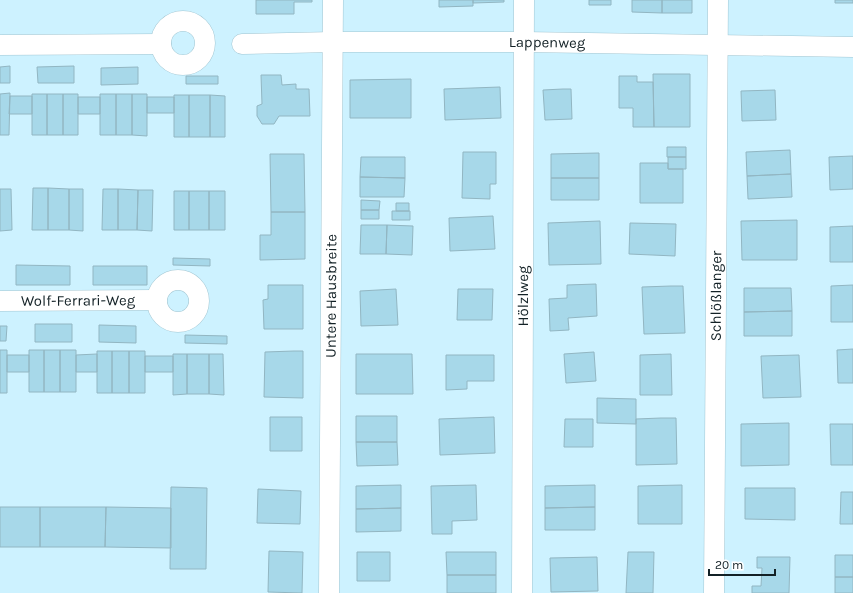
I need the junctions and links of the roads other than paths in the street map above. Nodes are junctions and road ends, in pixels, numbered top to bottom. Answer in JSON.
{"nodes":[{"id":1,"x":333,"y":0,"type":"edge"},
{"id":2,"x":524,"y":0,"type":"edge"},
{"id":3,"x":718,"y":0,"type":"edge"},
{"id":4,"x":333,"y":42,"type":"junction"},
{"id":5,"x":524,"y":42,"type":"junction"},
{"id":6,"x":0,"y":44,"type":"edge"},
{"id":7,"x":161,"y":44,"type":"dead end"},
{"id":8,"x":242,"y":44,"type":"dead end"},
{"id":9,"x":718,"y":46,"type":"junction"},
{"id":10,"x":853,"y":47,"type":"edge"},
{"id":11,"x":156,"y":300,"type":"dead end"},
{"id":12,"x":0,"y":301,"type":"edge"},
{"id":13,"x":329,"y":593,"type":"edge"},
{"id":14,"x":522,"y":593,"type":"edge"},
{"id":15,"x":714,"y":593,"type":"edge"}],
"edges":[{"from":1,"to":4,"type":"street","name":"Untere Hausbreite"},
{"from":2,"to":5,"type":"street","name":"Hölzlweg"},
{"from":3,"to":9,"type":"street","name":"Schlößlanger"},
{"from":4,"to":5,"type":"street","name":"Lappenweg"},
{"from":4,"to":8,"type":"street","name":"Lappenweg"},
{"from":4,"to":13,"type":"street","name":"Untere Hausbreite"},
{"from":5,"to":9,"type":"street","name":"Lappenweg"},
{"from":5,"to":14,"type":"street","name":"Hölzlweg"},
{"from":6,"to":7,"type":"street"},
{"from":9,"to":10,"type":"street","name":"Lappenweg"},
{"from":9,"to":15,"type":"street","name":"Schlößlanger"},
{"from":11,"to":12,"type":"street","name":"Wolf-Ferrari-Weg"}]}
